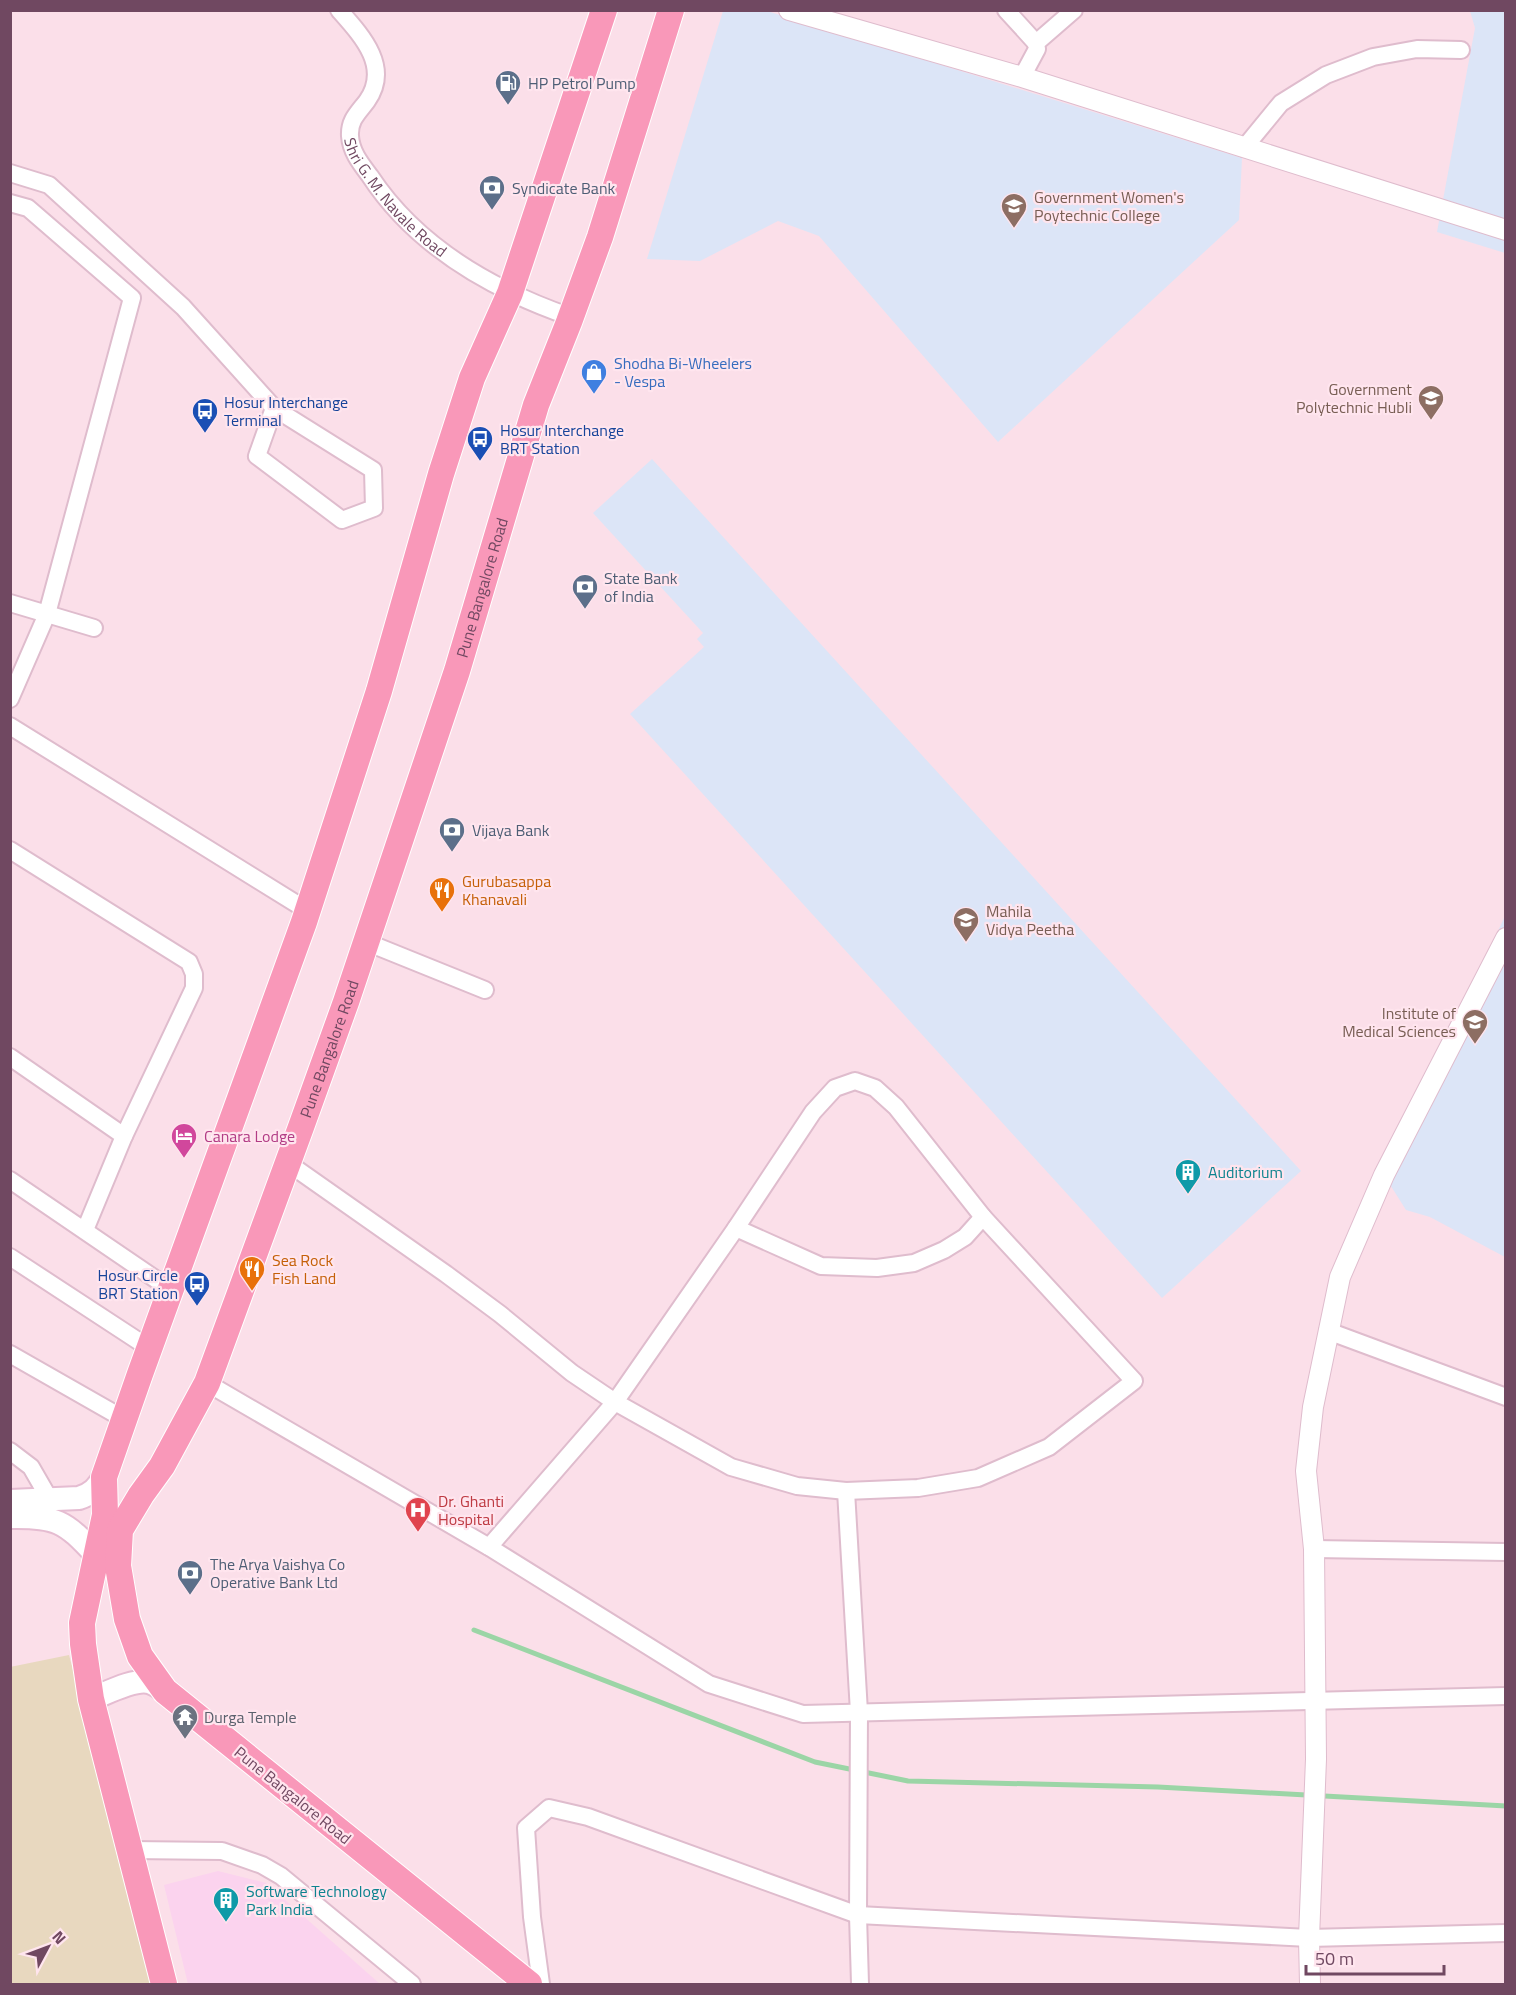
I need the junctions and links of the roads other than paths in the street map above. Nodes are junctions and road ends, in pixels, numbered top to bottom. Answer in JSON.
{"nodes":[{"id":1,"x":339,"y":10,"type":"edge"},
{"id":2,"x":604,"y":10,"type":"edge"},
{"id":3,"x":671,"y":10,"type":"edge"},
{"id":4,"x":789,"y":10,"type":"edge"},
{"id":5,"x":1006,"y":10,"type":"edge"},
{"id":6,"x":1074,"y":10,"type":"edge"},
{"id":7,"x":1036,"y":43,"type":"junction"},
{"id":8,"x":1461,"y":51,"type":"dead end"},
{"id":9,"x":1022,"y":77,"type":"junction"},
{"id":10,"x":1244,"y":148,"type":"junction"},
{"id":11,"x":10,"y":173,"type":"edge"},
{"id":12,"x":10,"y":203,"type":"edge"},
{"id":13,"x":1506,"y":230,"type":"edge"},
{"id":14,"x":510,"y":293,"type":"junction"},
{"id":15,"x":571,"y":317,"type":"junction"},
{"id":16,"x":274,"y":408,"type":"junction"},
{"id":17,"x":10,"y":603,"type":"edge"},
{"id":18,"x":46,"y":614,"type":"junction"},
{"id":19,"x":94,"y":628,"type":"dead end"},
{"id":20,"x":10,"y":699,"type":"edge"},
{"id":21,"x":10,"y":726,"type":"edge"},
{"id":22,"x":10,"y":850,"type":"edge"},
{"id":23,"x":308,"y":910,"type":"junction"},
{"id":24,"x":1506,"y":938,"type":"edge"},
{"id":25,"x":366,"y":942,"type":"junction"},
{"id":26,"x":485,"y":990,"type":"dead end"},
{"id":27,"x":10,"y":1057,"type":"edge"},
{"id":28,"x":124,"y":1136,"type":"junction"},
{"id":29,"x":288,"y":1162,"type":"junction"},
{"id":30,"x":10,"y":1180,"type":"edge"},
{"id":31,"x":983,"y":1217,"type":"junction"},
{"id":32,"x":736,"y":1228,"type":"junction"},
{"id":33,"x":85,"y":1230,"type":"junction"},
{"id":34,"x":10,"y":1257,"type":"edge"},
{"id":35,"x":170,"y":1289,"type":"junction"},
{"id":36,"x":1328,"y":1331,"type":"junction"},
{"id":37,"x":149,"y":1348,"type":"junction"},
{"id":38,"x":10,"y":1354,"type":"edge"},
{"id":39,"x":207,"y":1383,"type":"junction"},
{"id":40,"x":1506,"y":1397,"type":"edge"},
{"id":41,"x":615,"y":1402,"type":"junction"},
{"id":42,"x":124,"y":1419,"type":"junction"},
{"id":43,"x":10,"y":1451,"type":"edge"},
{"id":44,"x":104,"y":1476,"type":"junction"},
{"id":45,"x":846,"y":1491,"type":"junction"},
{"id":46,"x":50,"y":1500,"type":"junction"},
{"id":47,"x":19,"y":1509,"type":"edge"},
{"id":48,"x":112,"y":1523,"type":"junction"},
{"id":49,"x":489,"y":1547,"type":"junction"},
{"id":50,"x":1314,"y":1549,"type":"junction"},
{"id":51,"x":1506,"y":1552,"type":"edge"},
{"id":52,"x":96,"y":1555,"type":"junction"},
{"id":53,"x":165,"y":1691,"type":"junction"},
{"id":54,"x":1506,"y":1696,"type":"edge"},
{"id":55,"x":91,"y":1699,"type":"junction"},
{"id":56,"x":1315,"y":1701,"type":"junction"},
{"id":57,"x":859,"y":1712,"type":"junction"},
{"id":58,"x":130,"y":1850,"type":"junction"},
{"id":59,"x":858,"y":1915,"type":"junction"},
{"id":60,"x":1506,"y":1933,"type":"edge"},
{"id":61,"x":1309,"y":1938,"type":"junction"},
{"id":62,"x":164,"y":1984,"type":"edge"},
{"id":63,"x":412,"y":1984,"type":"edge"},
{"id":64,"x":529,"y":1984,"type":"edge"},
{"id":65,"x":541,"y":1984,"type":"edge"},
{"id":66,"x":860,"y":1984,"type":"edge"},
{"id":67,"x":1310,"y":1984,"type":"edge"}],
"edges":[{"from":1,"to":14,"type":"street","name":"Shri G. M. Navale Road"},
{"from":2,"to":14,"type":"main road","name":"Pune Bangalore Road"},
{"from":3,"to":15,"type":"main road","name":"Pune Bangalore Road"},
{"from":4,"to":9,"type":"street"},
{"from":5,"to":7,"type":"street"},
{"from":6,"to":7,"type":"street"},
{"from":7,"to":9,"type":"street"},
{"from":8,"to":10,"type":"street"},
{"from":9,"to":10,"type":"street"},
{"from":10,"to":13,"type":"street"},
{"from":11,"to":16,"type":"street"},
{"from":12,"to":18,"type":"street"},
{"from":14,"to":15,"type":"street","name":"Shri G. M. Navale Road"},
{"from":14,"to":23,"type":"main road","name":"Pune Bangalore Road"},
{"from":15,"to":25,"type":"main road","name":"Pune Bangalore Road"},
{"from":16,"to":16,"type":"street"},
{"from":17,"to":18,"type":"street"},
{"from":18,"to":19,"type":"street"},
{"from":18,"to":20,"type":"street"},
{"from":21,"to":23,"type":"street"},
{"from":22,"to":28,"type":"street"},
{"from":23,"to":35,"type":"main road","name":"Pune Bangalore Road"},
{"from":24,"to":36,"type":"street"},
{"from":25,"to":26,"type":"street"},
{"from":25,"to":29,"type":"main road","name":"Pune Bangalore Road"},
{"from":27,"to":28,"type":"street"},
{"from":28,"to":33,"type":"street"},
{"from":29,"to":39,"type":"main road","name":"Pune Bangalore Road"},
{"from":29,"to":41,"type":"street"},
{"from":30,"to":33,"type":"street"},
{"from":31,"to":32,"type":"street"},
{"from":31,"to":32,"type":"street"},
{"from":31,"to":45,"type":"street"},
{"from":32,"to":41,"type":"street"},
{"from":33,"to":35,"type":"street"},
{"from":34,"to":37,"type":"street"},
{"from":35,"to":37,"type":"main road","name":"Pune Bangalore Road"},
{"from":36,"to":40,"type":"street"},
{"from":36,"to":50,"type":"street"},
{"from":37,"to":42,"type":"main road","name":"Pune Bangalore Road"},
{"from":38,"to":42,"type":"street"},
{"from":39,"to":48,"type":"main road","name":"Pune Bangalore Road"},
{"from":39,"to":49,"type":"street"},
{"from":41,"to":45,"type":"street"},
{"from":41,"to":49,"type":"street"},
{"from":42,"to":44,"type":"main road","name":"Pune Bangalore Road"},
{"from":43,"to":46,"type":"street"},
{"from":44,"to":46,"type":"main road"},
{"from":44,"to":48,"type":"main road","name":"Pune Bangalore Road"},
{"from":45,"to":57,"type":"street"},
{"from":46,"to":47,"type":"main road"},
{"from":47,"to":48,"type":"main road"},
{"from":47,"to":52,"type":"main road"},
{"from":48,"to":52,"type":"main road","name":"Pune Bangalore Road"},
{"from":48,"to":53,"type":"main road","name":"Pune Bangalore Road"},
{"from":49,"to":57,"type":"street"},
{"from":50,"to":51,"type":"street"},
{"from":50,"to":56,"type":"street"},
{"from":52,"to":55,"type":"main road","name":"Pune Bangalore Road"},
{"from":53,"to":55,"type":"main road"},
{"from":53,"to":64,"type":"main road","name":"Pune Bangalore Road"},
{"from":54,"to":56,"type":"street"},
{"from":55,"to":58,"type":"main road","name":"Pune Bangalore Road"},
{"from":56,"to":57,"type":"street"},
{"from":56,"to":61,"type":"street"},
{"from":57,"to":59,"type":"street"},
{"from":58,"to":62,"type":"main road","name":"Pune Bangalore Road"},
{"from":58,"to":63,"type":"street"},
{"from":59,"to":61,"type":"street"},
{"from":59,"to":65,"type":"street"},
{"from":59,"to":66,"type":"street"},
{"from":60,"to":61,"type":"street"},
{"from":61,"to":67,"type":"street"}]}
